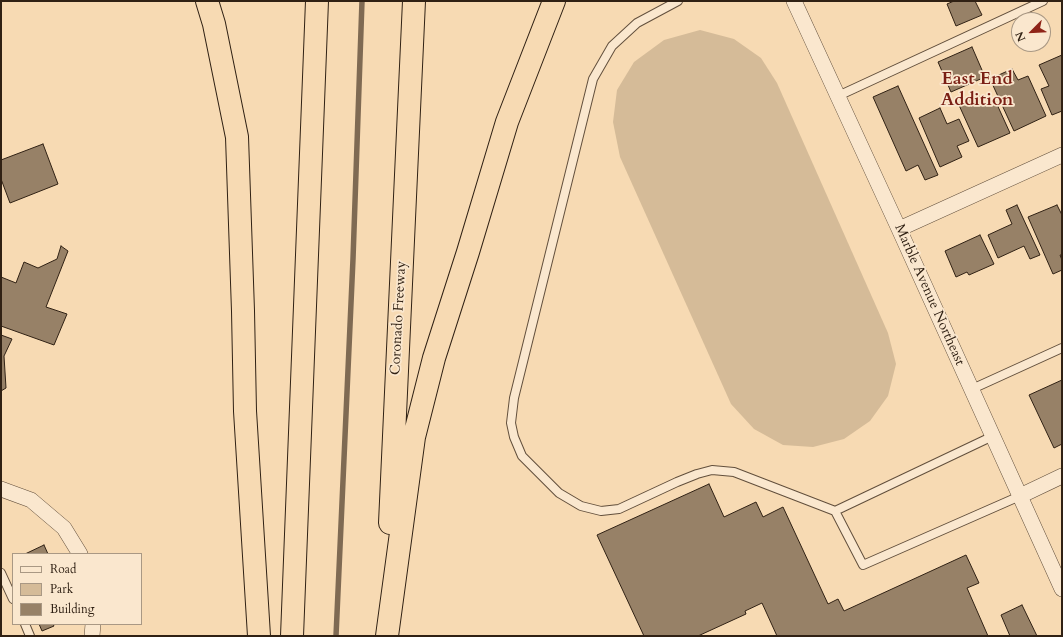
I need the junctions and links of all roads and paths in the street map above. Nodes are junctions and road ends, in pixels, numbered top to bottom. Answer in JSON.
{"nodes":[{"id":1,"x":195,"y":1,"type":"edge"},
{"id":2,"x":207,"y":1,"type":"edge"},
{"id":3,"x":317,"y":1,"type":"edge"},
{"id":4,"x":414,"y":1,"type":"edge"},
{"id":5,"x":554,"y":1,"type":"edge"},
{"id":6,"x":678,"y":1,"type":"edge"},
{"id":7,"x":794,"y":1,"type":"edge"},
{"id":8,"x":1042,"y":1,"type":"edge"},
{"id":9,"x":214,"y":24,"type":"junction"},
{"id":10,"x":838,"y":96,"type":"junction"},
{"id":11,"x":1062,"y":155,"type":"edge"},
{"id":12,"x":899,"y":229,"type":"junction"},
{"id":13,"x":1062,"y":348,"type":"edge"},
{"id":14,"x":972,"y":389,"type":"junction"},
{"id":15,"x":993,"y":436,"type":"junction"},
{"id":16,"x":1062,"y":476,"type":"edge"},
{"id":17,"x":1,"y":489,"type":"edge"},
{"id":18,"x":1020,"y":496,"type":"junction"},
{"id":19,"x":835,"y":511,"type":"junction"},
{"id":20,"x":79,"y":553,"type":"edge"},
{"id":21,"x":1,"y":573,"type":"edge"},
{"id":22,"x":1062,"y":589,"type":"edge"},
{"id":23,"x":12,"y":597,"type":"edge"},
{"id":24,"x":25,"y":625,"type":"edge"},
{"id":25,"x":93,"y":625,"type":"edge"},
{"id":26,"x":30,"y":636,"type":"edge"},
{"id":27,"x":92,"y":636,"type":"edge"},
{"id":28,"x":259,"y":636,"type":"edge"},
{"id":29,"x":292,"y":636,"type":"edge"},
{"id":30,"x":386,"y":636,"type":"edge"}],
"edges":[{"from":1,"to":9,"type":"highway"},
{"from":2,"to":9,"type":"highway"},
{"from":3,"to":29,"type":"highway"},
{"from":4,"to":30,"type":"highway","name":"Coronado Freeway"},
{"from":5,"to":30,"type":"highway"},
{"from":6,"to":19,"type":"lane"},
{"from":7,"to":10,"type":"street","name":"Marble Avenue Northeast"},
{"from":8,"to":10,"type":"lane"},
{"from":9,"to":28,"type":"highway"},
{"from":10,"to":12,"type":"street","name":"Marble Avenue Northeast"},
{"from":11,"to":12,"type":"street"},
{"from":12,"to":14,"type":"street","name":"Marble Avenue Northeast"},
{"from":13,"to":14,"type":"lane"},
{"from":14,"to":15,"type":"street","name":"Marble Avenue Northeast"},
{"from":15,"to":18,"type":"street","name":"Marble Avenue Northeast"},
{"from":15,"to":19,"type":"lane"},
{"from":16,"to":18,"type":"street"},
{"from":17,"to":20,"type":"street"},
{"from":18,"to":19,"type":"lane"},
{"from":18,"to":22,"type":"street","name":"Marble Avenue Northeast"},
{"from":21,"to":23,"type":"lane"},
{"from":24,"to":26,"type":"lane"},
{"from":25,"to":27,"type":"street"}]}
